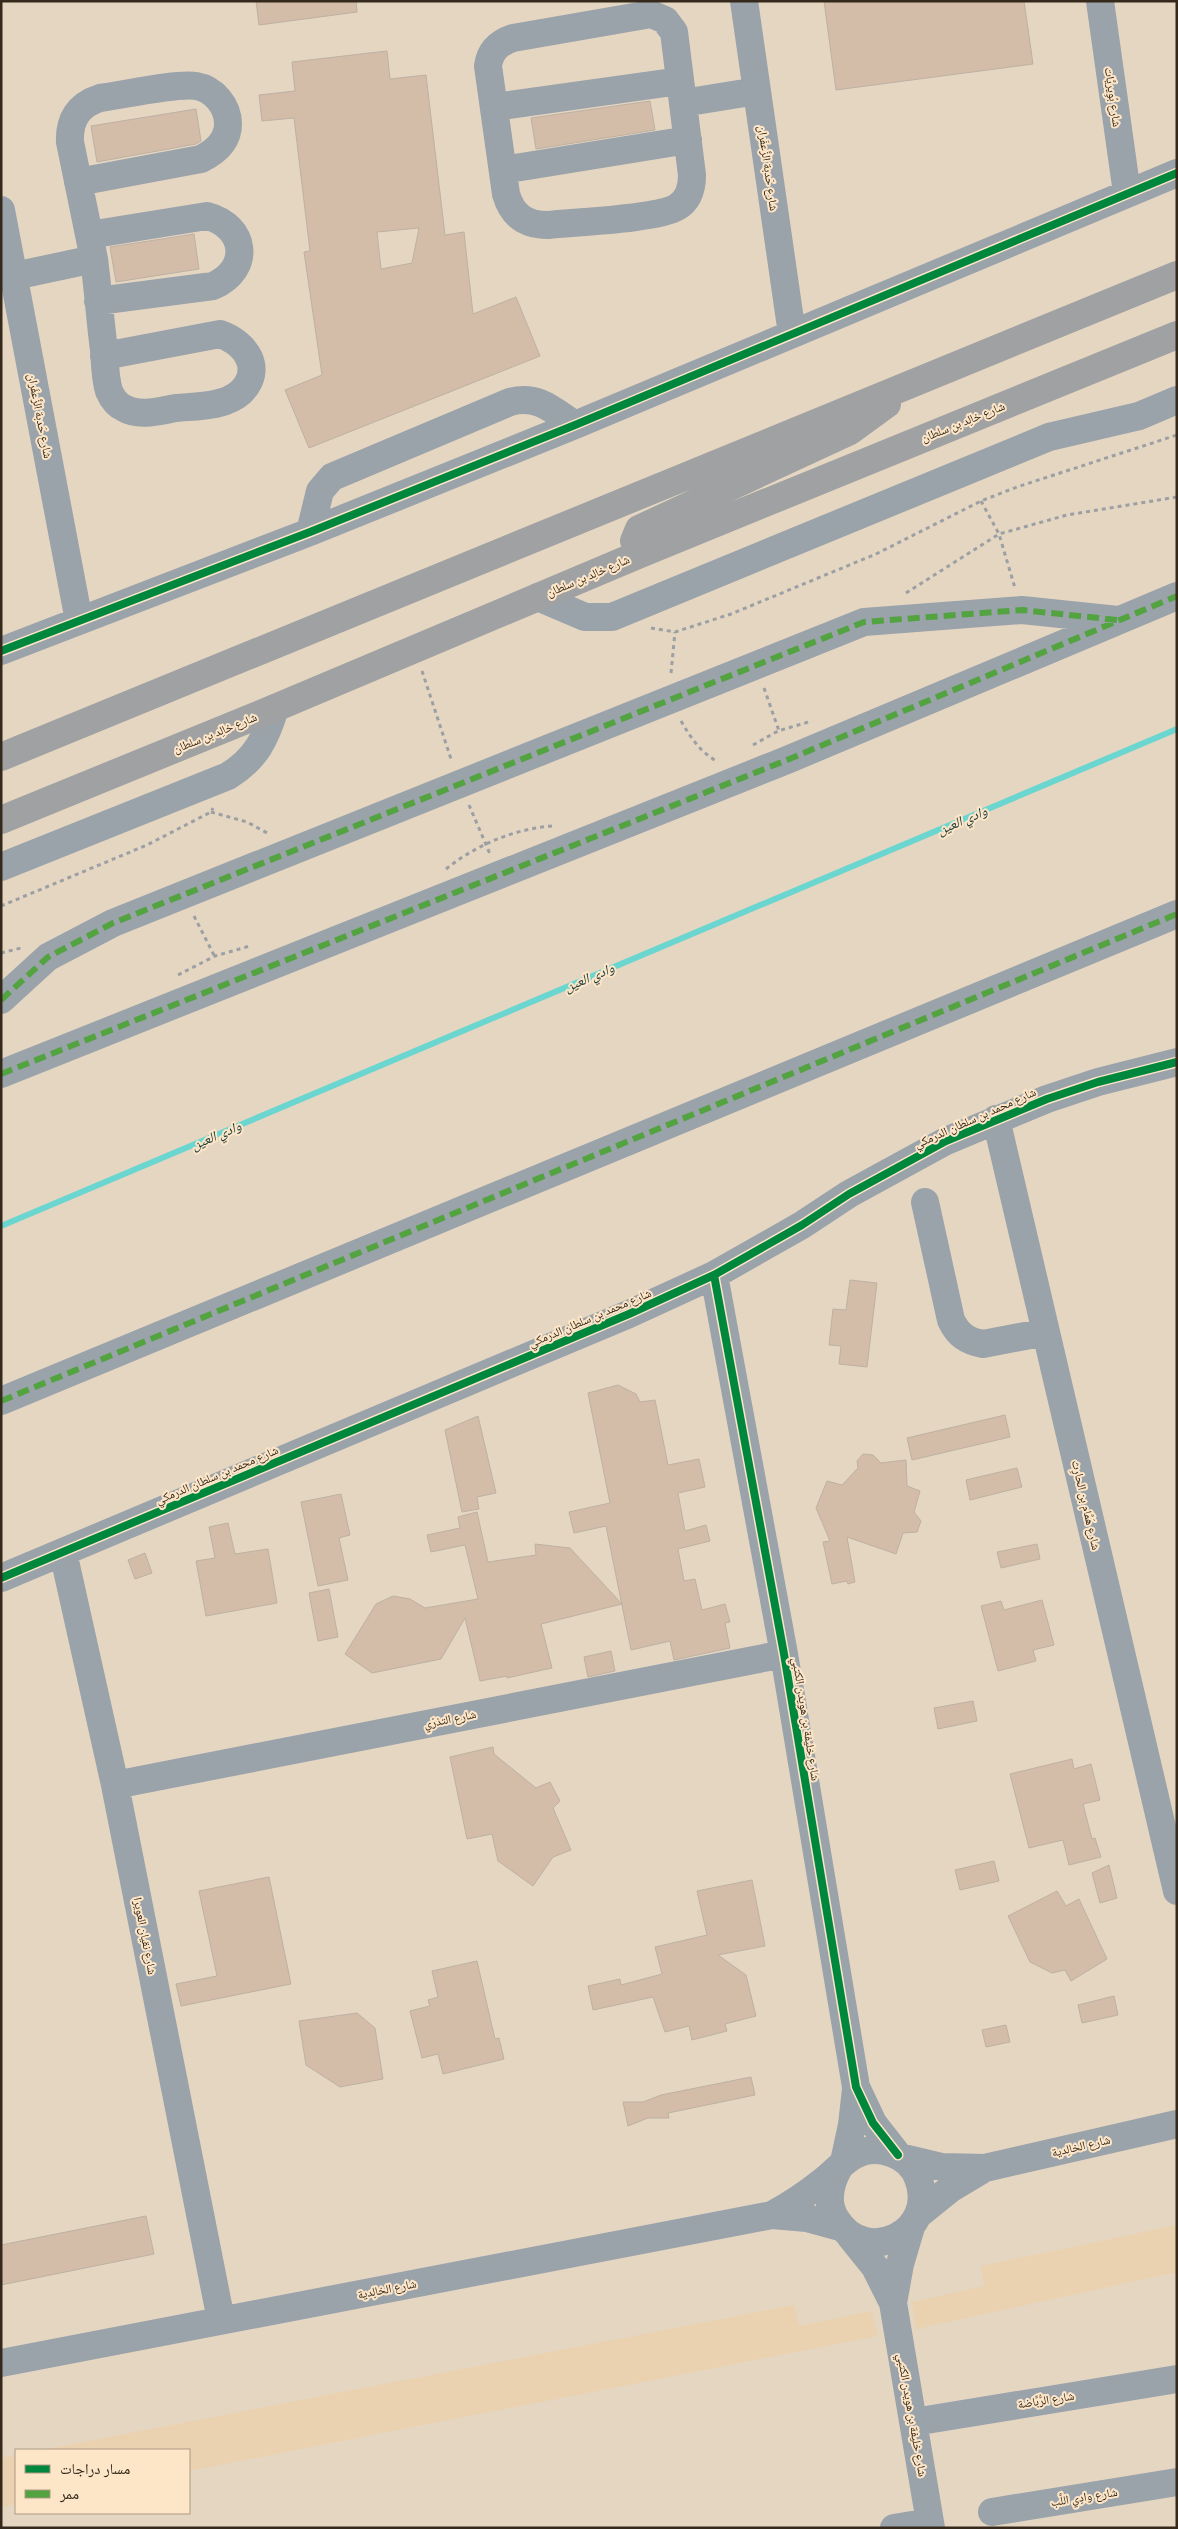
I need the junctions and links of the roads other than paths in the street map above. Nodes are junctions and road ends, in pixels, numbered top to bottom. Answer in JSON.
{"nodes":[{"id":1,"x":744,"y":1,"type":"edge"},
{"id":2,"x":1100,"y":1,"type":"edge"},
{"id":3,"x":757,"y":91,"type":"junction"},
{"id":4,"x":681,"y":92,"type":"junction"},
{"id":5,"x":494,"y":107,"type":"junction"},
{"id":6,"x":688,"y":140,"type":"junction"},
{"id":7,"x":503,"y":170,"type":"junction"},
{"id":8,"x":1177,"y":173,"type":"edge"},
{"id":9,"x":78,"y":182,"type":"junction"},
{"id":10,"x":1127,"y":193,"type":"junction"},
{"id":11,"x":1,"y":210,"type":"edge"},
{"id":12,"x":93,"y":255,"type":"junction"},
{"id":13,"x":1177,"y":275,"type":"edge"},
{"id":14,"x":15,"y":283,"type":"junction"},
{"id":15,"x":98,"y":302,"type":"junction"},
{"id":16,"x":792,"y":334,"type":"junction"},
{"id":17,"x":1177,"y":335,"type":"edge"},
{"id":18,"x":104,"y":356,"type":"junction"},
{"id":19,"x":904,"y":387,"type":"junction"},
{"id":20,"x":1177,"y":400,"type":"edge"},
{"id":21,"x":575,"y":425,"type":"junction"},
{"id":22,"x":310,"y":532,"type":"junction"},
{"id":23,"x":640,"y":554,"type":"junction"},
{"id":24,"x":1177,"y":596,"type":"edge"},
{"id":25,"x":538,"y":597,"type":"junction"},
{"id":26,"x":1119,"y":620,"type":"junction"},
{"id":27,"x":79,"y":621,"type":"junction"},
{"id":28,"x":1,"y":651,"type":"edge"},
{"id":29,"x":275,"y":708,"type":"junction"},
{"id":30,"x":1,"y":757,"type":"edge"},
{"id":31,"x":1,"y":820,"type":"edge"},
{"id":32,"x":1,"y":866,"type":"edge"},
{"id":33,"x":1177,"y":914,"type":"edge"},
{"id":34,"x":1,"y":1000,"type":"edge"},
{"id":35,"x":1177,"y":1062,"type":"edge"},
{"id":36,"x":1,"y":1074,"type":"edge"},
{"id":37,"x":996,"y":1118,"type":"junction"},
{"id":38,"x":924,"y":1202,"type":"dead end"},
{"id":39,"x":714,"y":1275,"type":"junction"},
{"id":40,"x":1046,"y":1332,"type":"junction"},
{"id":41,"x":1,"y":1401,"type":"edge"},
{"id":42,"x":63,"y":1552,"type":"junction"},
{"id":43,"x":1,"y":1578,"type":"edge"},
{"id":44,"x":784,"y":1654,"type":"junction"},
{"id":45,"x":115,"y":1785,"type":"junction"},
{"id":46,"x":1177,"y":1891,"type":"edge"},
{"id":47,"x":856,"y":2087,"type":"junction"},
{"id":48,"x":1177,"y":2124,"type":"edge"},
{"id":49,"x":899,"y":2156,"type":"junction"},
{"id":50,"x":842,"y":2164,"type":"junction"},
{"id":51,"x":985,"y":2168,"type":"junction"},
{"id":52,"x":772,"y":2215,"type":"junction"},
{"id":53,"x":915,"y":2221,"type":"junction"},
{"id":54,"x":845,"y":2231,"type":"junction"},
{"id":55,"x":892,"y":2303,"type":"junction"},
{"id":56,"x":221,"y":2320,"type":"junction"},
{"id":57,"x":1,"y":2363,"type":"edge"},
{"id":58,"x":1177,"y":2379,"type":"edge"},
{"id":59,"x":914,"y":2422,"type":"junction"},
{"id":60,"x":1177,"y":2482,"type":"edge"},
{"id":61,"x":992,"y":2512,"type":"dead end"},
{"id":62,"x":931,"y":2525,"type":"edge"},
{"id":63,"x":894,"y":2528,"type":"edge"}],
"edges":[{"from":1,"to":3,"type":"street","name":"شارع حَدبة الزَّعفَران"},
{"from":2,"to":10,"type":"street","name":"شارع بُوِيريَّات"},
{"from":3,"to":4,"type":"street"},
{"from":3,"to":16,"type":"street","name":"شارع حَدبة الزَّعفَران"},
{"from":4,"to":5,"type":"street"},
{"from":4,"to":5,"type":"street"},
{"from":4,"to":6,"type":"street"},
{"from":5,"to":7,"type":"street"},
{"from":6,"to":7,"type":"street"},
{"from":6,"to":7,"type":"street"},
{"from":8,"to":10,"type":"street"},
{"from":9,"to":9,"type":"street"},
{"from":9,"to":12,"type":"street"},
{"from":10,"to":16,"type":"street"},
{"from":11,"to":14,"type":"street","name":"شارع حَدبة الزَّعفَران"},
{"from":12,"to":14,"type":"street"},
{"from":12,"to":15,"type":"street"},
{"from":12,"to":15,"type":"street"},
{"from":13,"to":19,"type":"main road"},
{"from":14,"to":27,"type":"street","name":"شارع حَدبة الزَّعفَران"},
{"from":15,"to":18,"type":"street"},
{"from":16,"to":21,"type":"street"},
{"from":17,"to":23,"type":"main road","name":"شارع خالِد بن سلطان"},
{"from":18,"to":18,"type":"street"},
{"from":19,"to":23,"type":"main road"},
{"from":19,"to":30,"type":"main road"},
{"from":20,"to":25,"type":"street"},
{"from":21,"to":22,"type":"street"},
{"from":21,"to":22,"type":"street"},
{"from":22,"to":27,"type":"street"},
{"from":23,"to":25,"type":"main road","name":"شارع خالِد بن سلطان"},
{"from":24,"to":26,"type":"street"},
{"from":25,"to":29,"type":"main road","name":"شارع خالِد بن سلطان"},
{"from":26,"to":34,"type":"street"},
{"from":26,"to":36,"type":"street"},
{"from":27,"to":28,"type":"street"},
{"from":29,"to":31,"type":"main road","name":"شارع خالِد بن سلطان"},
{"from":29,"to":32,"type":"street"},
{"from":33,"to":41,"type":"street"},
{"from":35,"to":37,"type":"street","name":"شارع محمد بن سلطان الدرمكي"},
{"from":37,"to":39,"type":"street","name":"شارع محمد بن سلطان الدرمكي"},
{"from":37,"to":40,"type":"street","name":"شارع هَمَّام بن الحارِث"},
{"from":38,"to":40,"type":"street"},
{"from":39,"to":42,"type":"street","name":"شارع محمد بن سلطان الدرمكي"},
{"from":39,"to":44,"type":"street","name":"شارع خليفة بن هويدن الكتبي"},
{"from":40,"to":46,"type":"street","name":"شارع هَمَّام بن الحارِث"},
{"from":42,"to":43,"type":"street","name":"شارع محمد بن سلطان الدرمكي"},
{"from":42,"to":45,"type":"street","name":"شارع نقيان العويرا"},
{"from":44,"to":45,"type":"street","name":"شارع التذرّي"},
{"from":44,"to":47,"type":"street","name":"شارع خليفة بن هويدن الكتبي"},
{"from":45,"to":56,"type":"street","name":"شارع نقيان العويرا"},
{"from":47,"to":49,"type":"street","name":"شارع خليفة بن هويدن الكتبي"},
{"from":47,"to":50,"type":"street","name":"شارع خليفة بن هويدن الكتبي"},
{"from":48,"to":51,"type":"street","name":"شارع الخالِدية"},
{"from":49,"to":50,"type":"street"},
{"from":49,"to":51,"type":"street","name":"شارع الخالِدية"},
{"from":49,"to":53,"type":"street"},
{"from":50,"to":52,"type":"street","name":"شارع الخالِدية"},
{"from":50,"to":54,"type":"street"},
{"from":51,"to":53,"type":"street","name":"شارع الخالِدية"},
{"from":52,"to":54,"type":"street","name":"شارع الخالِدية"},
{"from":52,"to":56,"type":"street","name":"شارع الخالِدية"},
{"from":53,"to":54,"type":"street"},
{"from":53,"to":55,"type":"street","name":"شارع خليفة بن هويدن الكتبي"},
{"from":54,"to":55,"type":"street","name":"شارع خليفة بن هويدن الكتبي"},
{"from":55,"to":59,"type":"street","name":"شارع خليفة بن هويدن الكتبي"},
{"from":56,"to":57,"type":"street","name":"شارع الخالِدية"},
{"from":58,"to":59,"type":"street","name":"شارع الرُّبَّاضة"},
{"from":59,"to":62,"type":"street","name":"شارع خليفة بن هويدن الكتبي"},
{"from":60,"to":61,"type":"street","name":"شارع وادِي اللَّب"},
{"from":62,"to":63,"type":"street"}]}
